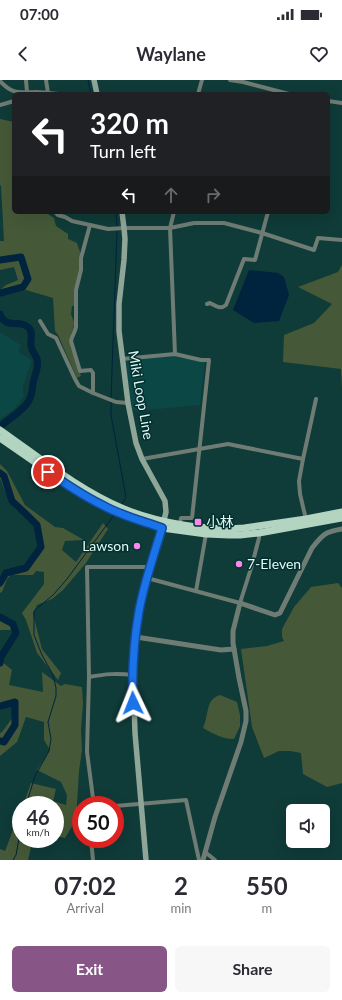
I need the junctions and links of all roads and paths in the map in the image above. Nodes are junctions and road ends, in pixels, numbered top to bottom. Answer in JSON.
{"nodes":[{"id":1,"x":5,"y":80,"type":"edge"},
{"id":2,"x":26,"y":80,"type":"edge"},
{"id":3,"x":46,"y":80,"type":"edge"},
{"id":4,"x":94,"y":80,"type":"edge"},
{"id":5,"x":202,"y":80,"type":"edge"},
{"id":6,"x":230,"y":80,"type":"edge"},
{"id":7,"x":0,"y":82,"type":"edge"},
{"id":8,"x":6,"y":87,"type":"junction"},
{"id":9,"x":27,"y":92,"type":"joint"},
{"id":10,"x":48,"y":92,"type":"edge"},
{"id":11,"x":97,"y":92,"type":"edge"},
{"id":12,"x":199,"y":92,"type":"edge"},
{"id":13,"x":281,"y":92,"type":"edge"},
{"id":14,"x":330,"y":101,"type":"edge"},
{"id":15,"x":12,"y":102,"type":"edge"},
{"id":16,"x":342,"y":103,"type":"edge"},
{"id":17,"x":0,"y":105,"type":"edge"},
{"id":18,"x":57,"y":214,"type":"edge"},
{"id":19,"x":122,"y":214,"type":"edge"},
{"id":20,"x":174,"y":214,"type":"edge"},
{"id":21,"x":267,"y":214,"type":"edge"},
{"id":22,"x":90,"y":225,"type":"junction"},
{"id":23,"x":124,"y":228,"type":"junction"},
{"id":24,"x":170,"y":228,"type":"junction"},
{"id":25,"x":262,"y":233,"type":"junction"},
{"id":26,"x":342,"y":240,"type":"edge"},
{"id":27,"x":207,"y":304,"type":"dead end"},
{"id":28,"x":40,"y":321,"type":"dead end"},
{"id":29,"x":175,"y":354,"type":"junction"},
{"id":30,"x":122,"y":359,"type":"junction"},
{"id":31,"x":93,"y":393,"type":"junction"},
{"id":32,"x":316,"y":399,"type":"dead end"},
{"id":33,"x":128,"y":403,"type":"junction"},
{"id":34,"x":0,"y":430,"type":"edge"},
{"id":35,"x":0,"y":438,"type":"edge"},
{"id":36,"x":199,"y":449,"type":"junction"},
{"id":37,"x":142,"y":458,"type":"junction"},
{"id":38,"x":303,"y":459,"type":"junction"},
{"id":39,"x":342,"y":512,"type":"edge"},
{"id":40,"x":342,"y":518,"type":"edge"},
{"id":41,"x":306,"y":519,"type":"junction"},
{"id":42,"x":163,"y":524,"type":"junction"},
{"id":43,"x":180,"y":524,"type":"junction"},
{"id":44,"x":259,"y":529,"type":"junction"},
{"id":45,"x":342,"y":529,"type":"edge"},
{"id":46,"x":206,"y":534,"type":"junction"},
{"id":47,"x":150,"y":567,"type":"junction"},
{"id":48,"x":147,"y":578,"type":"junction"},
{"id":49,"x":196,"y":591,"type":"junction"},
{"id":50,"x":240,"y":603,"type":"junction"},
{"id":51,"x":136,"y":637,"type":"junction"},
{"id":52,"x":234,"y":649,"type":"junction"},
{"id":53,"x":133,"y":675,"type":"junction"},
{"id":54,"x":89,"y":677,"type":"junction"},
{"id":55,"x":92,"y":796,"type":"edge"},
{"id":56,"x":140,"y":803,"type":"junction"},
{"id":57,"x":124,"y":805,"type":"edge"},
{"id":58,"x":92,"y":848,"type":"edge"},
{"id":59,"x":204,"y":852,"type":"junction"},
{"id":60,"x":93,"y":860,"type":"edge"},
{"id":61,"x":146,"y":860,"type":"edge"},
{"id":62,"x":199,"y":860,"type":"edge"},
{"id":63,"x":203,"y":860,"type":"edge"},
{"id":64,"x":215,"y":860,"type":"edge"}],
"edges":[{"from":1,"to":8,"type":"street"},
{"from":2,"to":9,"type":"street"},
{"from":3,"to":10,"type":"street"},
{"from":4,"to":11,"type":"main road"},
{"from":5,"to":12,"type":"street"},
{"from":6,"to":13,"type":"street"},
{"from":7,"to":8,"type":"street"},
{"from":8,"to":9,"type":"street"},
{"from":14,"to":16,"type":"street"},
{"from":15,"to":17,"type":"street"},
{"from":18,"to":22,"type":"street"},
{"from":19,"to":23,"type":"main road","name":"Miki Loop Line"},
{"from":20,"to":24,"type":"street"},
{"from":21,"to":25,"type":"street"},
{"from":22,"to":23,"type":"street"},
{"from":22,"to":31,"type":"street"},
{"from":23,"to":24,"type":"street"},
{"from":23,"to":30,"type":"main road","name":"Miki Loop Line"},
{"from":24,"to":25,"type":"street"},
{"from":24,"to":29,"type":"street"},
{"from":25,"to":26,"type":"street"},
{"from":25,"to":27,"type":"street"},
{"from":28,"to":31,"type":"street"},
{"from":29,"to":30,"type":"street"},
{"from":29,"to":36,"type":"street"},
{"from":30,"to":33,"type":"main road","name":"Miki Loop Line"},
{"from":31,"to":33,"type":"street"},
{"from":32,"to":38,"type":"street"},
{"from":33,"to":37,"type":"main road","name":"Miki Loop Line"},
{"from":34,"to":42,"type":"highway"},
{"from":35,"to":42,"type":"highway"},
{"from":36,"to":37,"type":"street"},
{"from":36,"to":38,"type":"street"},
{"from":36,"to":43,"type":"street"},
{"from":37,"to":42,"type":"main road","name":"Miki Loop Line"},
{"from":38,"to":41,"type":"street"},
{"from":39,"to":41,"type":"highway"},
{"from":40,"to":44,"type":"highway"},
{"from":41,"to":44,"type":"highway"},
{"from":42,"to":43,"type":"highway"},
{"from":42,"to":46,"type":"highway"},
{"from":42,"to":47,"type":"main road","name":"Miki Loop Line"},
{"from":43,"to":44,"type":"highway"},
{"from":44,"to":46,"type":"highway"},
{"from":44,"to":50,"type":"street"},
{"from":45,"to":50,"type":"street"},
{"from":46,"to":49,"type":"street"},
{"from":47,"to":48,"type":"main road","name":"Miki Loop Line"},
{"from":47,"to":54,"type":"street"},
{"from":48,"to":49,"type":"street"},
{"from":48,"to":51,"type":"main road","name":"Miki Loop Line"},
{"from":49,"to":50,"type":"street"},
{"from":50,"to":52,"type":"street"},
{"from":51,"to":52,"type":"street"},
{"from":51,"to":53,"type":"main road","name":"Miki Loop Line"},
{"from":52,"to":59,"type":"street"},
{"from":53,"to":54,"type":"street"},
{"from":53,"to":56,"type":"main road","name":"Miki Loop Line"},
{"from":54,"to":55,"type":"street"},
{"from":56,"to":57,"type":"street"},
{"from":56,"to":61,"type":"main road","name":"Miki Loop Line"},
{"from":56,"to":62,"type":"street"},
{"from":58,"to":60,"type":"street"},
{"from":59,"to":63,"type":"street"},
{"from":59,"to":64,"type":"street"}]}
